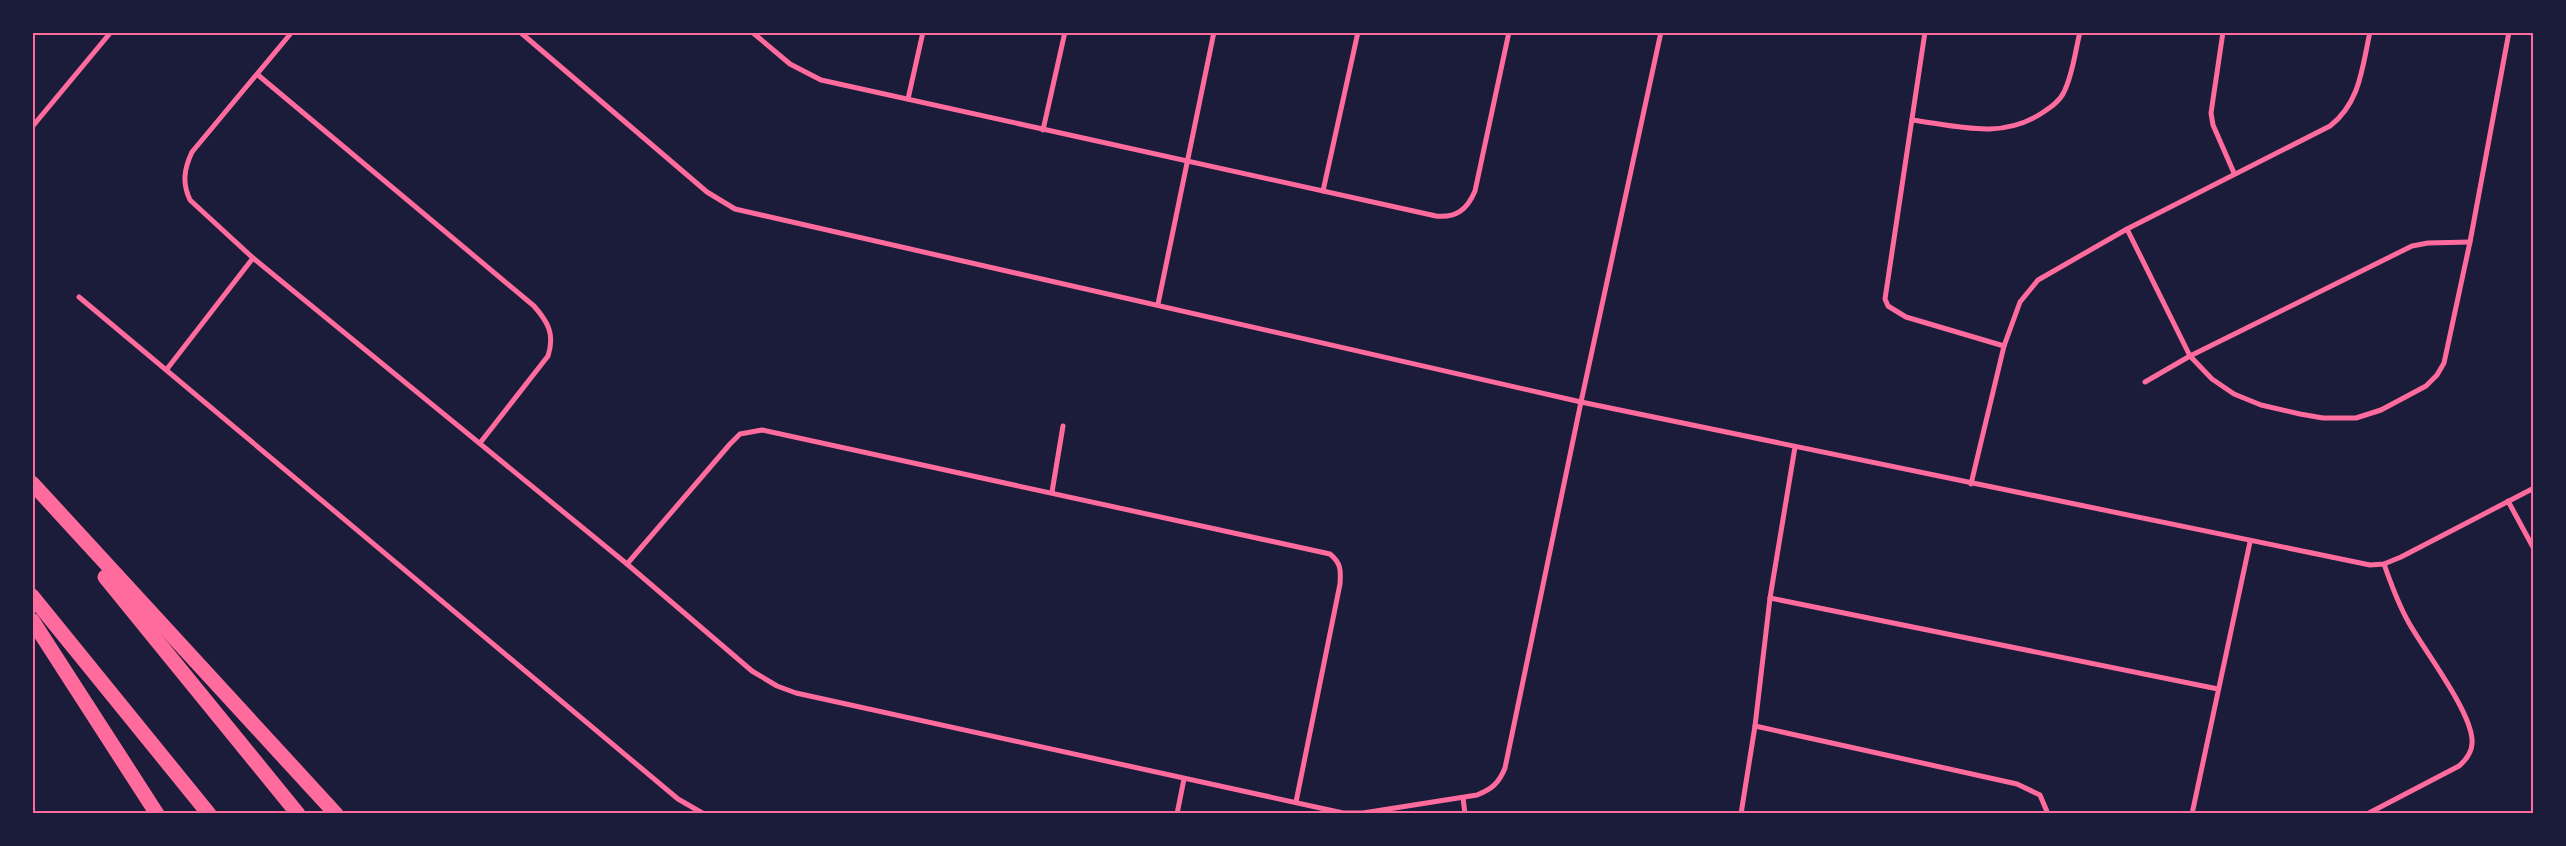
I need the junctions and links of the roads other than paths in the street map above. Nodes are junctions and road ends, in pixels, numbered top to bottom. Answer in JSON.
{"nodes":[{"id":1,"x":111,"y":32,"type":"edge"},
{"id":2,"x":292,"y":32,"type":"edge"},
{"id":3,"x":520,"y":32,"type":"edge"},
{"id":4,"x":752,"y":32,"type":"edge"},
{"id":5,"x":923,"y":32,"type":"edge"},
{"id":6,"x":1065,"y":32,"type":"edge"},
{"id":7,"x":1214,"y":32,"type":"edge"},
{"id":8,"x":1358,"y":32,"type":"edge"},
{"id":9,"x":1509,"y":32,"type":"edge"},
{"id":10,"x":1661,"y":32,"type":"edge"},
{"id":11,"x":1925,"y":32,"type":"edge"},
{"id":12,"x":2080,"y":32,"type":"edge"},
{"id":13,"x":2223,"y":32,"type":"edge"},
{"id":14,"x":2370,"y":32,"type":"edge"},
{"id":15,"x":2509,"y":32,"type":"edge"},
{"id":16,"x":258,"y":75,"type":"junction"},
{"id":17,"x":908,"y":99,"type":"junction"},
{"id":18,"x":1912,"y":120,"type":"junction"},
{"id":19,"x":32,"y":127,"type":"edge"},
{"id":20,"x":1043,"y":130,"type":"junction"},
{"id":21,"x":1188,"y":162,"type":"junction"},
{"id":22,"x":2234,"y":173,"type":"junction"},
{"id":23,"x":1323,"y":191,"type":"junction"},
{"id":24,"x":2127,"y":229,"type":"junction"},
{"id":25,"x":2470,"y":242,"type":"junction"},
{"id":26,"x":253,"y":258,"type":"junction"},
{"id":27,"x":79,"y":297,"type":"dead end"},
{"id":28,"x":1158,"y":304,"type":"junction"},
{"id":29,"x":2004,"y":346,"type":"junction"},
{"id":30,"x":2190,"y":356,"type":"junction"},
{"id":31,"x":167,"y":370,"type":"junction"},
{"id":32,"x":2145,"y":382,"type":"dead end"},
{"id":33,"x":1581,"y":402,"type":"junction"},
{"id":34,"x":1063,"y":426,"type":"dead end"},
{"id":35,"x":480,"y":443,"type":"junction"},
{"id":36,"x":1795,"y":447,"type":"junction"},
{"id":37,"x":32,"y":483,"type":"edge"},
{"id":38,"x":1971,"y":484,"type":"junction"},
{"id":39,"x":32,"y":488,"type":"edge"},
{"id":40,"x":2534,"y":488,"type":"edge"},
{"id":41,"x":1052,"y":492,"type":"junction"},
{"id":42,"x":2508,"y":501,"type":"junction"},
{"id":43,"x":2250,"y":542,"type":"junction"},
{"id":44,"x":2534,"y":549,"type":"edge"},
{"id":45,"x":628,"y":564,"type":"junction"},
{"id":46,"x":2384,"y":564,"type":"junction"},
{"id":47,"x":32,"y":596,"type":"edge"},
{"id":48,"x":1770,"y":598,"type":"junction"},
{"id":49,"x":32,"y":620,"type":"edge"},
{"id":50,"x":2218,"y":689,"type":"junction"},
{"id":51,"x":1755,"y":726,"type":"junction"},
{"id":52,"x":1184,"y":779,"type":"junction"},
{"id":53,"x":1463,"y":798,"type":"junction"},
{"id":54,"x":1296,"y":802,"type":"junction"},
{"id":55,"x":157,"y":814,"type":"edge"},
{"id":56,"x":209,"y":814,"type":"edge"},
{"id":57,"x":298,"y":814,"type":"edge"},
{"id":58,"x":336,"y":814,"type":"edge"},
{"id":59,"x":704,"y":814,"type":"edge"},
{"id":60,"x":1177,"y":814,"type":"edge"},
{"id":61,"x":1465,"y":814,"type":"edge"},
{"id":62,"x":1741,"y":814,"type":"edge"},
{"id":63,"x":2048,"y":814,"type":"edge"},
{"id":64,"x":2192,"y":814,"type":"edge"},
{"id":65,"x":2367,"y":814,"type":"edge"}],
"edges":[{"from":1,"to":19,"type":"street"},
{"from":2,"to":16,"type":"street"},
{"from":3,"to":28,"type":"street"},
{"from":4,"to":17,"type":"street"},
{"from":5,"to":17,"type":"street"},
{"from":6,"to":20,"type":"street"},
{"from":7,"to":21,"type":"street"},
{"from":8,"to":23,"type":"street"},
{"from":9,"to":23,"type":"street"},
{"from":10,"to":33,"type":"street"},
{"from":11,"to":18,"type":"street"},
{"from":12,"to":18,"type":"street"},
{"from":13,"to":22,"type":"street"},
{"from":14,"to":22,"type":"street"},
{"from":15,"to":25,"type":"street"},
{"from":16,"to":26,"type":"street"},
{"from":16,"to":35,"type":"street"},
{"from":17,"to":20,"type":"street"},
{"from":18,"to":29,"type":"street"},
{"from":20,"to":21,"type":"street"},
{"from":21,"to":23,"type":"street"},
{"from":21,"to":28,"type":"street"},
{"from":22,"to":24,"type":"street"},
{"from":24,"to":29,"type":"street"},
{"from":24,"to":30,"type":"street"},
{"from":25,"to":30,"type":"street"},
{"from":25,"to":30,"type":"street"},
{"from":26,"to":31,"type":"street"},
{"from":26,"to":35,"type":"street"},
{"from":27,"to":31,"type":"street"},
{"from":28,"to":33,"type":"street"},
{"from":29,"to":38,"type":"street"},
{"from":30,"to":32,"type":"street"},
{"from":31,"to":59,"type":"street"},
{"from":33,"to":36,"type":"street"},
{"from":33,"to":53,"type":"street"},
{"from":34,"to":41,"type":"street"},
{"from":35,"to":45,"type":"street"},
{"from":36,"to":38,"type":"street"},
{"from":36,"to":48,"type":"street"},
{"from":37,"to":58,"type":"highway"},
{"from":38,"to":43,"type":"street"},
{"from":39,"to":57,"type":"highway"},
{"from":40,"to":42,"type":"street"},
{"from":41,"to":45,"type":"street"},
{"from":41,"to":54,"type":"street"},
{"from":42,"to":44,"type":"street"},
{"from":42,"to":46,"type":"street"},
{"from":43,"to":46,"type":"street"},
{"from":43,"to":50,"type":"street"},
{"from":45,"to":52,"type":"street"},
{"from":46,"to":65,"type":"street"},
{"from":47,"to":56,"type":"highway"},
{"from":48,"to":50,"type":"street"},
{"from":48,"to":51,"type":"street"},
{"from":49,"to":55,"type":"highway"},
{"from":50,"to":64,"type":"street"},
{"from":51,"to":62,"type":"street"},
{"from":51,"to":63,"type":"street"},
{"from":52,"to":54,"type":"street"},
{"from":52,"to":60,"type":"street"},
{"from":53,"to":54,"type":"street"},
{"from":53,"to":61,"type":"street"}]}
